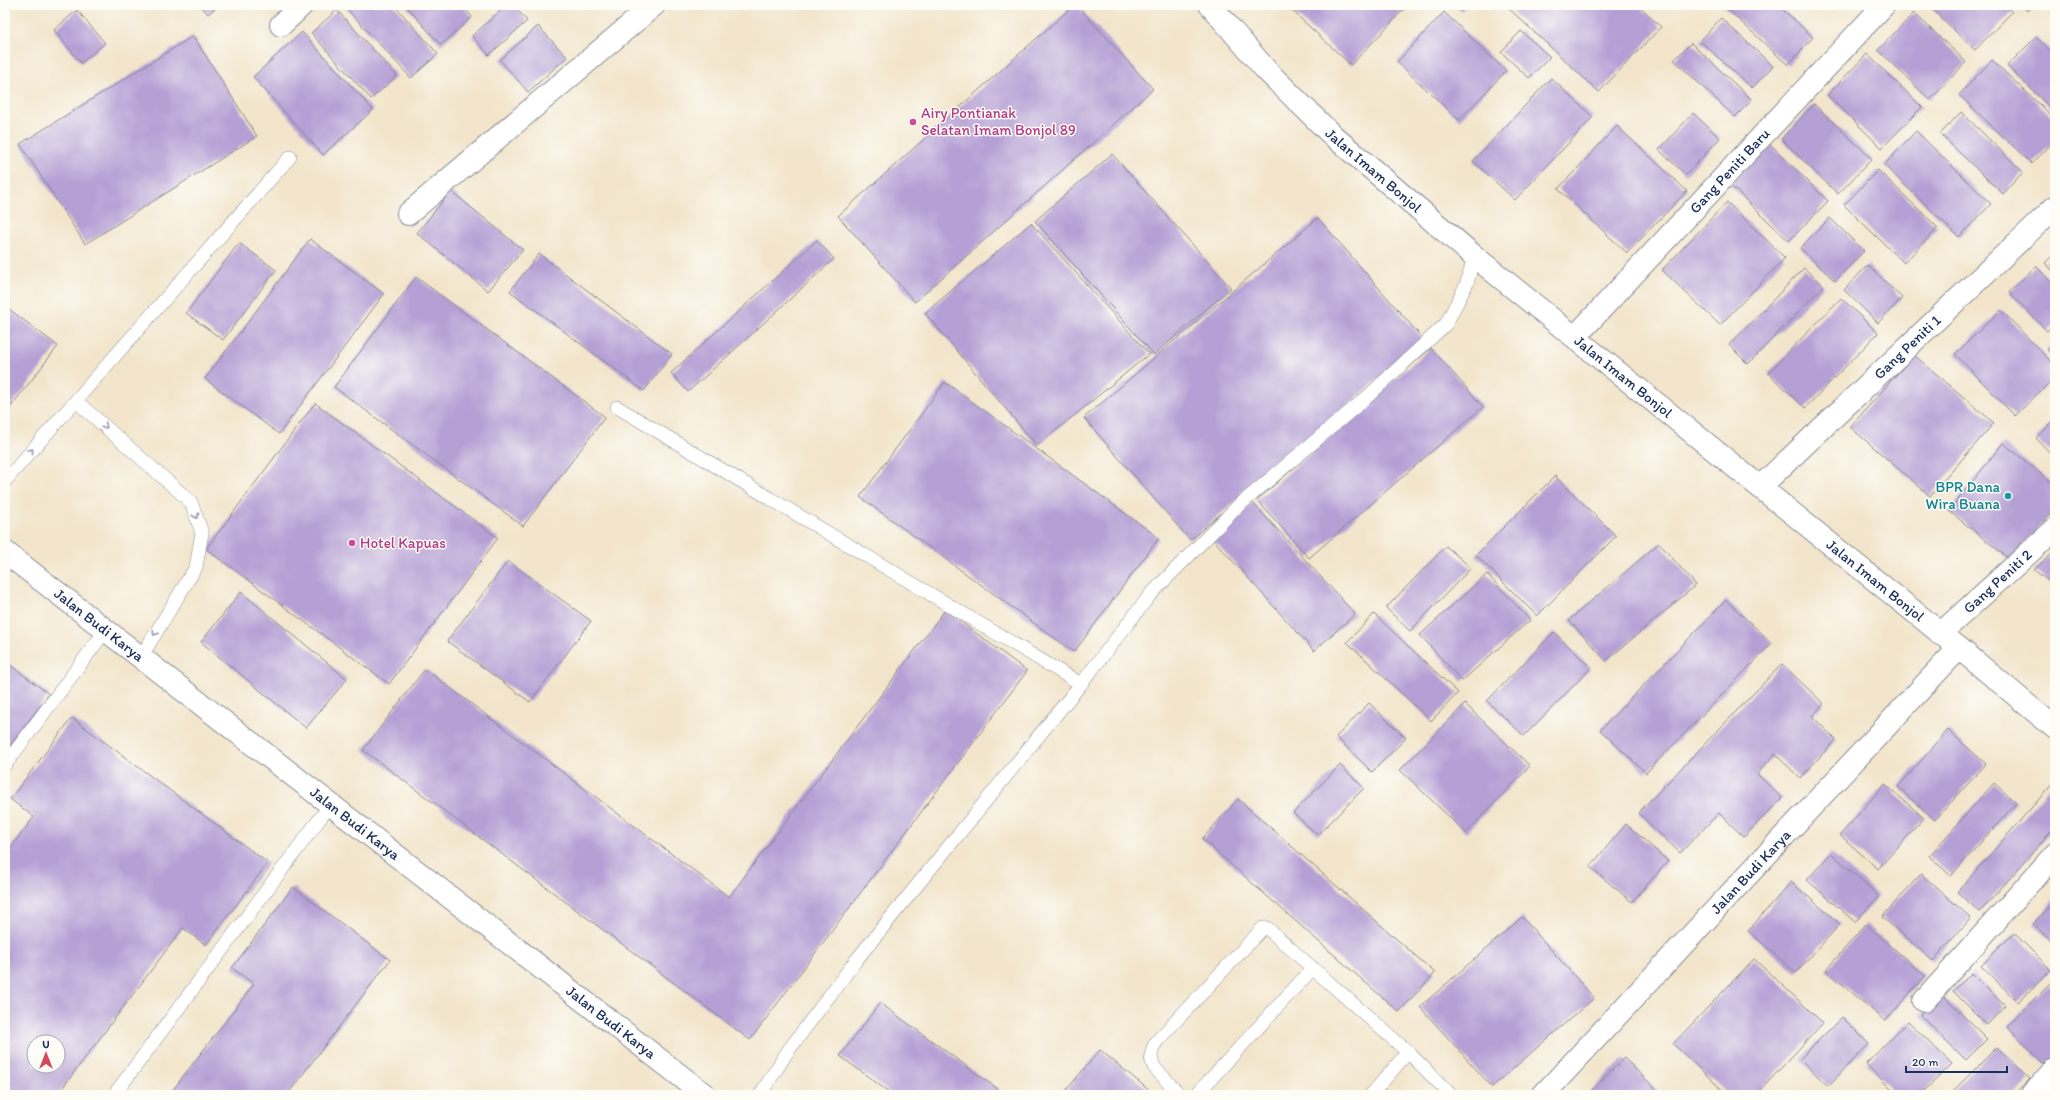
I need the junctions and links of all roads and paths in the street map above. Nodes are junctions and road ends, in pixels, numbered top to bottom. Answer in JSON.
{"nodes":[{"id":1,"x":302,"y":5,"type":"edge"},
{"id":2,"x":654,"y":5,"type":"edge"},
{"id":3,"x":1210,"y":5,"type":"edge"},
{"id":4,"x":1884,"y":5,"type":"edge"},
{"id":5,"x":281,"y":25,"type":"dead end"},
{"id":6,"x":290,"y":157,"type":"dead end"},
{"id":7,"x":2055,"y":207,"type":"edge"},
{"id":8,"x":408,"y":214,"type":"dead end"},
{"id":9,"x":1474,"y":256,"type":"junction"},
{"id":10,"x":1575,"y":337,"type":"junction"},
{"id":11,"x":76,"y":400,"type":"junction"},
{"id":12,"x":617,"y":407,"type":"dead end"},
{"id":13,"x":5,"y":480,"type":"edge"},
{"id":14,"x":1760,"y":487,"type":"junction"},
{"id":15,"x":2055,"y":529,"type":"edge"},
{"id":16,"x":5,"y":552,"type":"edge"},
{"id":17,"x":106,"y":630,"type":"junction"},
{"id":18,"x":1940,"y":634,"type":"junction"},
{"id":19,"x":1959,"y":648,"type":"junction"},
{"id":20,"x":141,"y":658,"type":"junction"},
{"id":21,"x":1081,"y":684,"type":"junction"},
{"id":22,"x":2055,"y":728,"type":"edge"},
{"id":23,"x":5,"y":765,"type":"edge"},
{"id":24,"x":330,"y":805,"type":"junction"},
{"id":25,"x":2055,"y":854,"type":"edge"},
{"id":26,"x":1313,"y":968,"type":"junction"},
{"id":27,"x":1924,"y":1001,"type":"dead end"},
{"id":28,"x":1408,"y":1052,"type":"junction"},
{"id":29,"x":2055,"y":1070,"type":"edge"},
{"id":30,"x":114,"y":1095,"type":"edge"},
{"id":31,"x":705,"y":1095,"type":"edge"},
{"id":32,"x":760,"y":1095,"type":"edge"},
{"id":33,"x":1180,"y":1095,"type":"edge"},
{"id":34,"x":1196,"y":1095,"type":"edge"},
{"id":35,"x":1371,"y":1095,"type":"edge"},
{"id":36,"x":1451,"y":1095,"type":"edge"},
{"id":37,"x":1543,"y":1095,"type":"edge"},
{"id":38,"x":2032,"y":1095,"type":"edge"}],
"edges":[{"from":1,"to":5,"type":"street"},
{"from":2,"to":8,"type":"street"},
{"from":3,"to":9,"type":"street","name":"Jalan Imam Bonjol"},
{"from":4,"to":10,"type":"street","name":"Gang Peniti Baru"},
{"from":6,"to":11,"type":"lane"},
{"from":7,"to":14,"type":"street","name":"Gang Peniti 1"},
{"from":9,"to":10,"type":"street","name":"Jalan Imam Bonjol"},
{"from":9,"to":21,"type":"lane"},
{"from":10,"to":14,"type":"street","name":"Jalan Imam Bonjol"},
{"from":13,"to":11,"type":"lane","one_way":true},
{"from":11,"to":20,"type":"lane","one_way":true},
{"from":12,"to":21,"type":"lane"},
{"from":14,"to":18,"type":"street","name":"Jalan Imam Bonjol"},
{"from":15,"to":18,"type":"street","name":"Gang Peniti 2"},
{"from":16,"to":17,"type":"street","name":"Jalan Budi Karya"},
{"from":17,"to":20,"type":"street","name":"Jalan Budi Karya"},
{"from":17,"to":23,"type":"lane"},
{"from":18,"to":19,"type":"street","name":"Jalan Imam Bonjol"},
{"from":19,"to":22,"type":"street","name":"Jalan Imam Bonjol"},
{"from":19,"to":37,"type":"street","name":"Jalan Budi Karya"},
{"from":20,"to":24,"type":"street","name":"Jalan Budi Karya"},
{"from":21,"to":32,"type":"lane"},
{"from":24,"to":30,"type":"lane"},
{"from":24,"to":31,"type":"street","name":"Jalan Budi Karya"},
{"from":25,"to":27,"type":"street"},
{"from":26,"to":28,"type":"lane"},
{"from":26,"to":33,"type":"lane"},
{"from":26,"to":34,"type":"lane"},
{"from":28,"to":35,"type":"lane"},
{"from":28,"to":36,"type":"lane"},
{"from":29,"to":38,"type":"street"}]}
